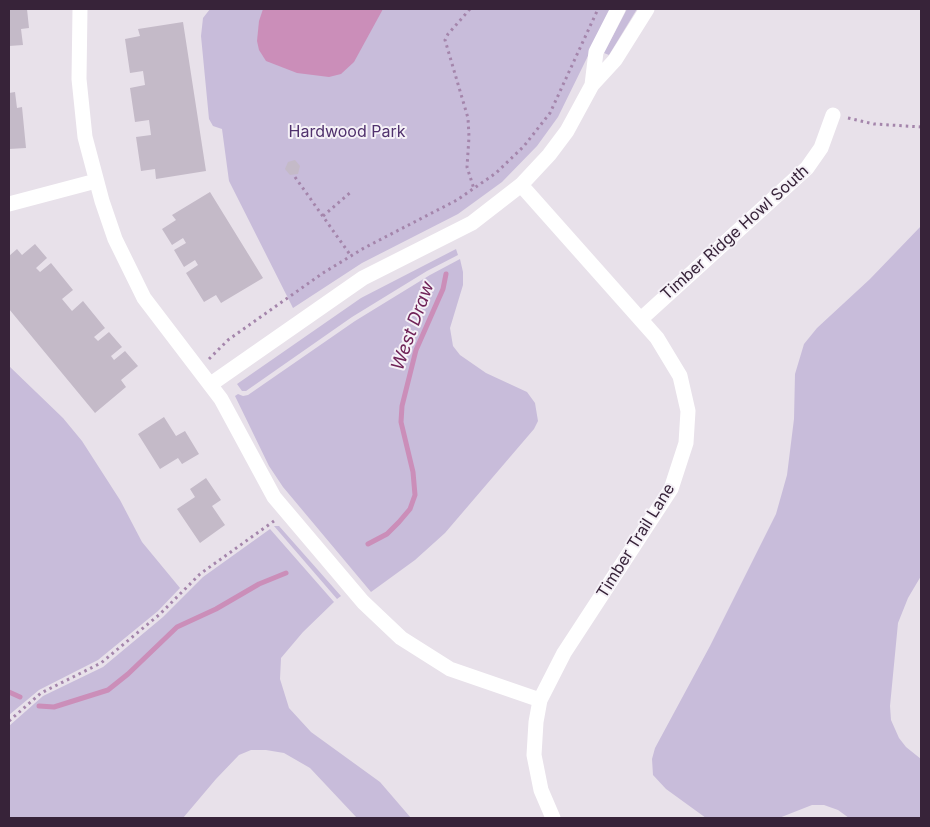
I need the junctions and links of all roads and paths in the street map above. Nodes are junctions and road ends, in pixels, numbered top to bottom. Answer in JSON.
{"nodes":[{"id":1,"x":80,"y":9,"type":"edge"},
{"id":2,"x":470,"y":9,"type":"edge"},
{"id":3,"x":598,"y":9,"type":"edge"},
{"id":4,"x":618,"y":9,"type":"edge"},
{"id":5,"x":647,"y":9,"type":"edge"},
{"id":6,"x":592,"y":85,"type":"junction"},
{"id":7,"x":833,"y":115,"type":"joint"},
{"id":8,"x":921,"y":127,"type":"edge"},
{"id":9,"x":295,"y":177,"type":"dead end"},
{"id":10,"x":96,"y":181,"type":"junction"},
{"id":11,"x":521,"y":185,"type":"junction"},
{"id":12,"x":474,"y":189,"type":"junction"},
{"id":13,"x":352,"y":192,"type":"dead end"},
{"id":14,"x":9,"y":204,"type":"edge"},
{"id":15,"x":323,"y":216,"type":"junction"},
{"id":16,"x":351,"y":256,"type":"junction"},
{"id":17,"x":641,"y":318,"type":"junction"},
{"id":18,"x":213,"y":356,"type":"dead end"},
{"id":19,"x":211,"y":384,"type":"junction"},
{"id":20,"x":285,"y":512,"type":"junction"},
{"id":21,"x":540,"y":700,"type":"junction"},
{"id":22,"x":9,"y":721,"type":"edge"},
{"id":23,"x":553,"y":818,"type":"edge"}],
"edges":[{"from":1,"to":10,"type":"street"},
{"from":2,"to":12,"type":"path"},
{"from":3,"to":12,"type":"path"},
{"from":4,"to":6,"type":"street"},
{"from":5,"to":6,"type":"street"},
{"from":6,"to":11,"type":"street"},
{"from":7,"to":8,"type":"path"},
{"from":7,"to":17,"type":"street","name":"Timber Ridge Howl South"},
{"from":9,"to":15,"type":"path"},
{"from":10,"to":14,"type":"street"},
{"from":10,"to":19,"type":"street"},
{"from":11,"to":17,"type":"street","name":"Timber Trail Lane"},
{"from":11,"to":19,"type":"street"},
{"from":12,"to":16,"type":"path"},
{"from":13,"to":15,"type":"path"},
{"from":15,"to":16,"type":"path"},
{"from":16,"to":18,"type":"path"},
{"from":17,"to":21,"type":"street","name":"Timber Trail Lane"},
{"from":19,"to":20,"type":"street"},
{"from":20,"to":21,"type":"street"},
{"from":20,"to":22,"type":"path"},
{"from":21,"to":23,"type":"street","name":"Timber Trail Lane"}]}
